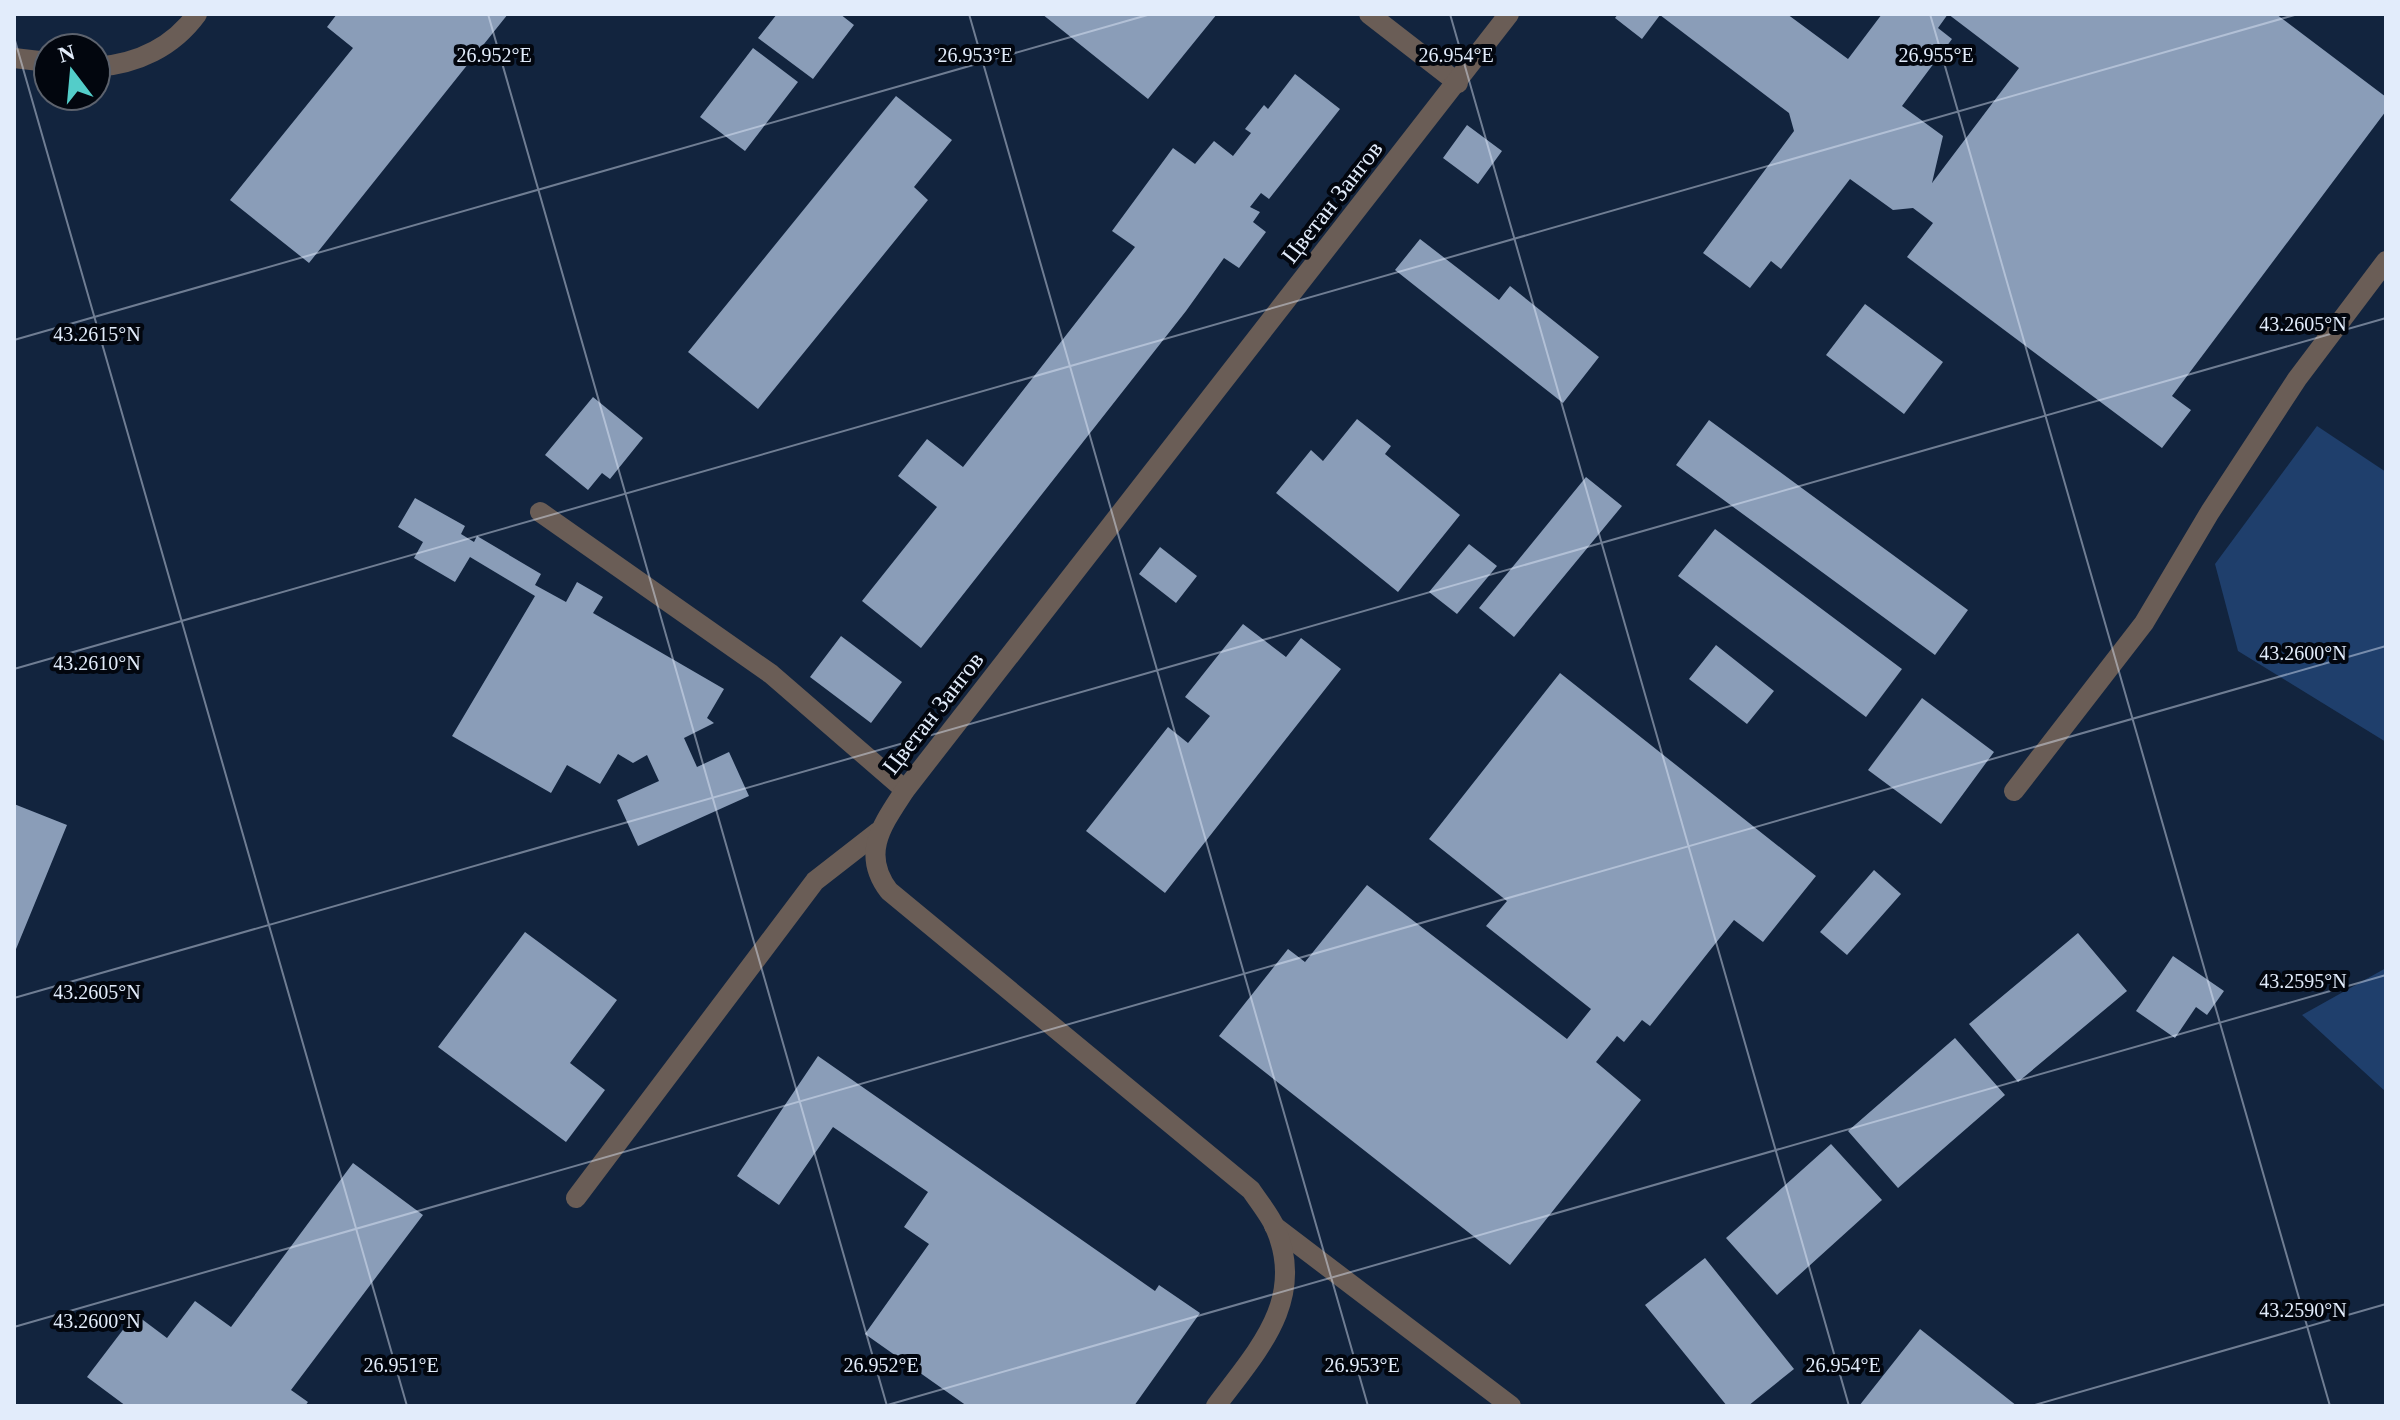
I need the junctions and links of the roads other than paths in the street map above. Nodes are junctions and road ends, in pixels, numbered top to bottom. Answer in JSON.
{"nodes":[{"id":1,"x":197,"y":14,"type":"edge"},
{"id":2,"x":1369,"y":14,"type":"edge"},
{"id":3,"x":1509,"y":14,"type":"edge"},
{"id":4,"x":112,"y":64,"type":"edge"},
{"id":5,"x":1458,"y":83,"type":"junction"},
{"id":6,"x":2386,"y":261,"type":"edge"},
{"id":7,"x":540,"y":512,"type":"dead end"},
{"id":8,"x":905,"y":790,"type":"junction"},
{"id":9,"x":2014,"y":791,"type":"dead end"},
{"id":10,"x":878,"y":832,"type":"junction"},
{"id":11,"x":576,"y":1198,"type":"dead end"},
{"id":12,"x":1274,"y":1226,"type":"junction"},
{"id":13,"x":1216,"y":1406,"type":"edge"},
{"id":14,"x":1511,"y":1406,"type":"edge"}],
"edges":[{"from":1,"to":4,"type":"street"},
{"from":2,"to":5,"type":"street"},
{"from":3,"to":5,"type":"street","name":"Цветан Зангов"},
{"from":5,"to":8,"type":"street","name":"Цветан Зангов"},
{"from":6,"to":9,"type":"street"},
{"from":7,"to":8,"type":"street"},
{"from":8,"to":10,"type":"street","name":"Цветан Зангов"},
{"from":10,"to":11,"type":"street"},
{"from":10,"to":12,"type":"street"},
{"from":12,"to":13,"type":"street"},
{"from":12,"to":14,"type":"street"}]}
